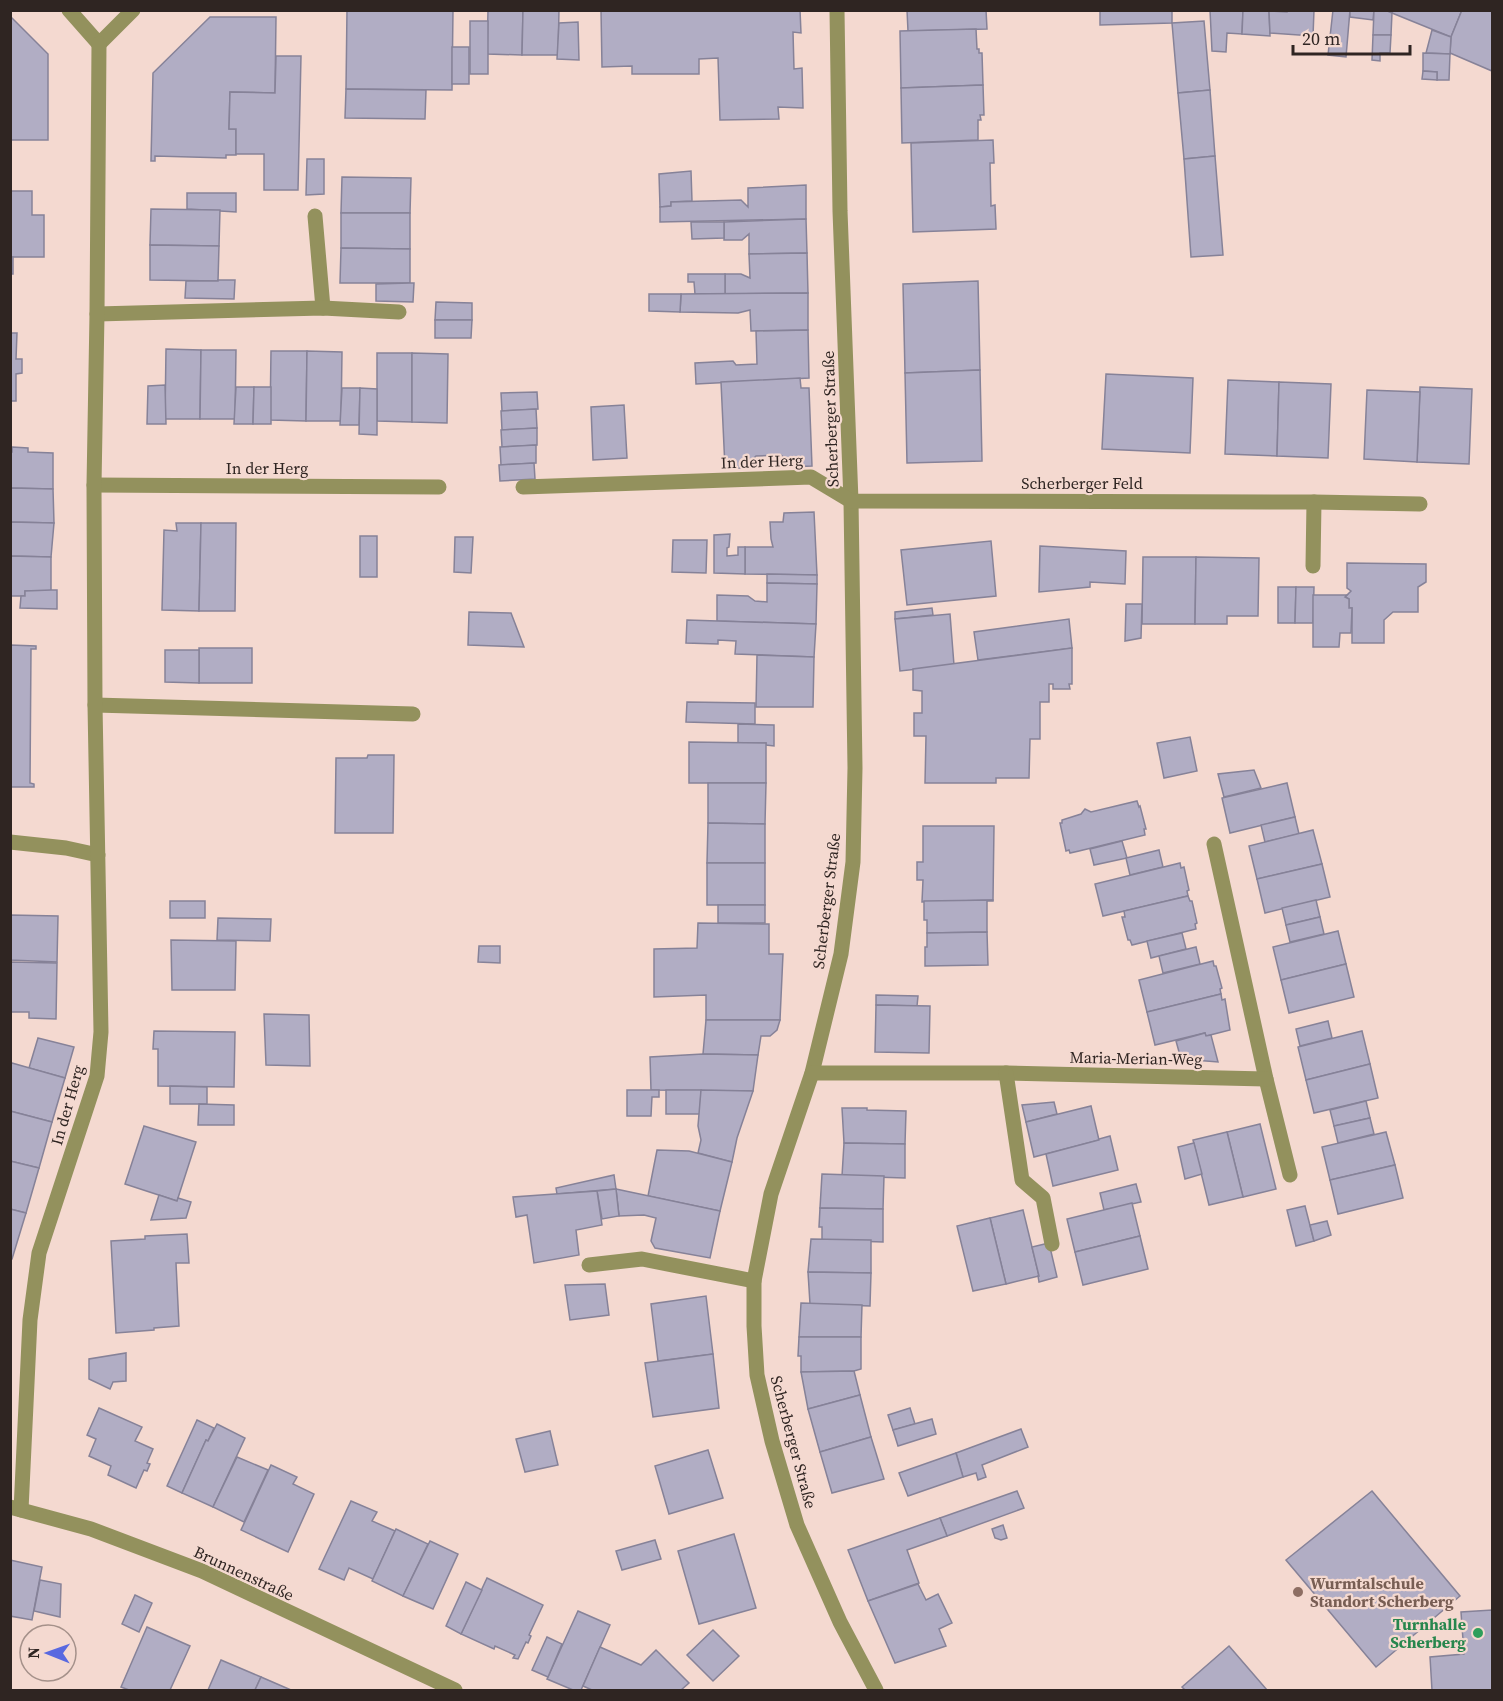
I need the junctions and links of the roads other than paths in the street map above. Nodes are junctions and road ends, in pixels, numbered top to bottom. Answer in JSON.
{"nodes":[{"id":1,"x":69,"y":10,"type":"edge"},
{"id":2,"x":133,"y":10,"type":"edge"},
{"id":3,"x":837,"y":10,"type":"edge"},
{"id":4,"x":99,"y":44,"type":"junction"},
{"id":5,"x":315,"y":216,"type":"dead end"},
{"id":6,"x":323,"y":308,"type":"junction"},
{"id":7,"x":399,"y":312,"type":"dead end"},
{"id":8,"x":98,"y":314,"type":"junction"},
{"id":9,"x":94,"y":485,"type":"junction"},
{"id":10,"x":439,"y":487,"type":"dead end"},
{"id":11,"x":523,"y":487,"type":"dead end"},
{"id":12,"x":851,"y":501,"type":"junction"},
{"id":13,"x":1314,"y":502,"type":"junction"},
{"id":14,"x":1420,"y":504,"type":"dead end"},
{"id":15,"x":1313,"y":566,"type":"dead end"},
{"id":16,"x":94,"y":705,"type":"junction"},
{"id":17,"x":413,"y":714,"type":"dead end"},
{"id":18,"x":10,"y":842,"type":"edge"},
{"id":19,"x":1214,"y":844,"type":"dead end"},
{"id":20,"x":98,"y":855,"type":"junction"},
{"id":21,"x":812,"y":1073,"type":"junction"},
{"id":22,"x":1006,"y":1073,"type":"junction"},
{"id":23,"x":1266,"y":1079,"type":"junction"},
{"id":24,"x":1290,"y":1175,"type":"dead end"},
{"id":25,"x":1052,"y":1244,"type":"dead end"},
{"id":26,"x":589,"y":1265,"type":"dead end"},
{"id":27,"x":754,"y":1281,"type":"junction"},
{"id":28,"x":16,"y":1509,"type":"edge"},
{"id":29,"x":455,"y":1690,"type":"edge"},
{"id":30,"x":876,"y":1690,"type":"edge"}],
"edges":[{"from":1,"to":4,"type":"street"},
{"from":2,"to":4,"type":"street"},
{"from":3,"to":12,"type":"street","name":"Scherberger Straße"},
{"from":4,"to":8,"type":"street","name":"In der Herg"},
{"from":5,"to":6,"type":"street"},
{"from":6,"to":7,"type":"street"},
{"from":6,"to":8,"type":"street"},
{"from":8,"to":9,"type":"street","name":"In der Herg"},
{"from":9,"to":10,"type":"street","name":"In der Herg"},
{"from":9,"to":16,"type":"street","name":"In der Herg"},
{"from":11,"to":12,"type":"street","name":"In der Herg"},
{"from":12,"to":13,"type":"street","name":"Scherberger Feld"},
{"from":12,"to":21,"type":"street","name":"Scherberger Straße"},
{"from":13,"to":14,"type":"street","name":"Scherberger Feld"},
{"from":13,"to":15,"type":"street"},
{"from":16,"to":17,"type":"street"},
{"from":16,"to":20,"type":"street","name":"In der Herg"},
{"from":18,"to":20,"type":"street"},
{"from":19,"to":23,"type":"street"},
{"from":20,"to":28,"type":"street","name":"In der Herg"},
{"from":21,"to":22,"type":"street","name":"Maria-Merian-Weg"},
{"from":21,"to":27,"type":"street","name":"Scherberger Straße"},
{"from":22,"to":23,"type":"street","name":"Maria-Merian-Weg"},
{"from":22,"to":25,"type":"street"},
{"from":23,"to":24,"type":"street"},
{"from":26,"to":27,"type":"street"},
{"from":27,"to":30,"type":"street","name":"Scherberger Straße"},
{"from":28,"to":29,"type":"street","name":"Brunnenstraße"}]}
